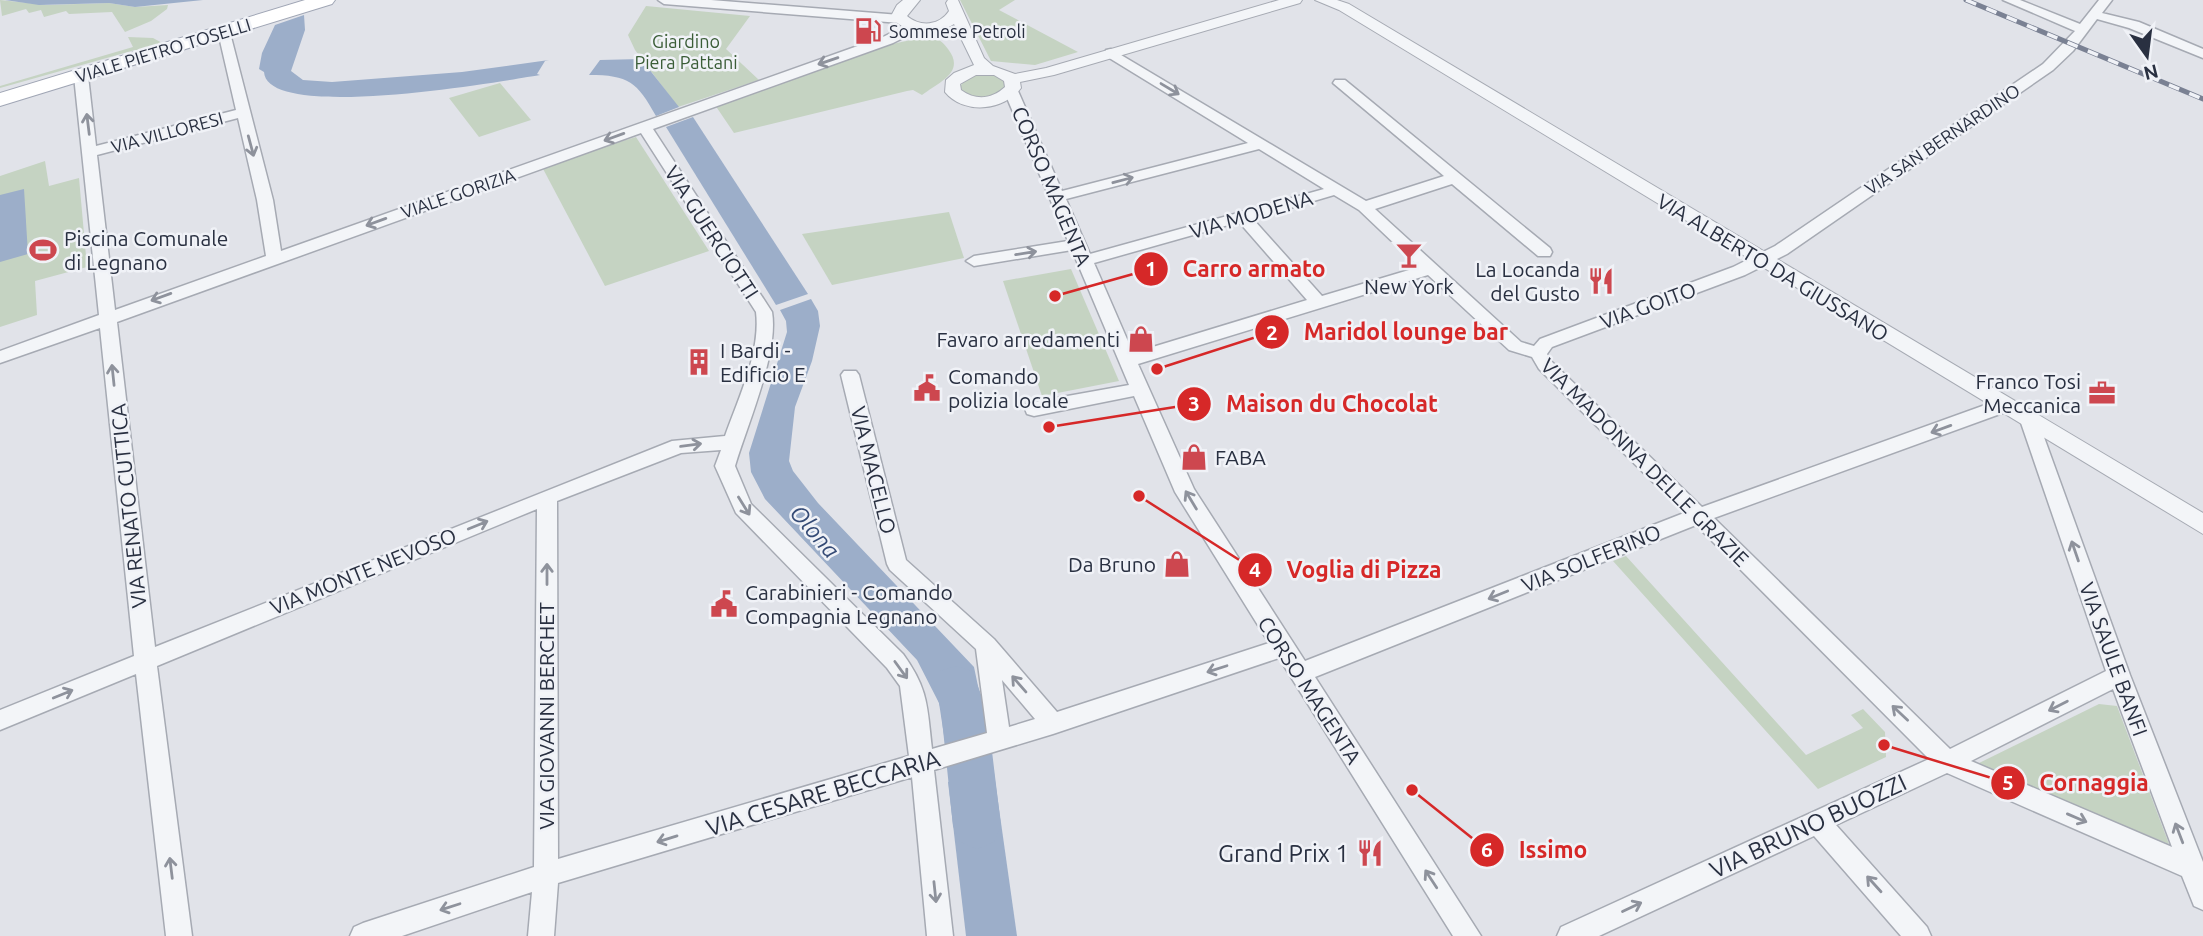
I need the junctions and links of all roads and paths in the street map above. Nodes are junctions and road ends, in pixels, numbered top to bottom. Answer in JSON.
{"nodes":[{"id":1,"x":664,"y":0,"type":"edge"},
{"id":2,"x":925,"y":0,"type":"edge"},
{"id":3,"x":935,"y":0,"type":"edge"},
{"id":4,"x":1292,"y":0,"type":"edge"},
{"id":5,"x":1322,"y":0,"type":"edge"},
{"id":6,"x":2009,"y":0,"type":"edge"},
{"id":7,"x":2106,"y":0,"type":"edge"},
{"id":8,"x":321,"y":1,"type":"edge"},
{"id":9,"x":1337,"y":4,"type":"edge"},
{"id":10,"x":955,"y":7,"type":"edge"},
{"id":11,"x":2095,"y":15,"type":"junction"},
{"id":12,"x":912,"y":16,"type":"edge"},
{"id":13,"x":2082,"y":29,"type":"junction"},
{"id":14,"x":224,"y":32,"type":"junction"},
{"id":15,"x":1111,"y":53,"type":"junction"},
{"id":16,"x":2203,"y":54,"type":"edge"},
{"id":17,"x":989,"y":69,"type":"junction"},
{"id":18,"x":81,"y":76,"type":"junction"},
{"id":19,"x":960,"y":76,"type":"junction"},
{"id":20,"x":1340,"y":83,"type":"dead end"},
{"id":21,"x":1012,"y":85,"type":"junction"},
{"id":22,"x":0,"y":100,"type":"edge"},
{"id":23,"x":242,"y":113,"type":"junction"},
{"id":24,"x":644,"y":126,"type":"junction"},
{"id":25,"x":1261,"y":144,"type":"junction"},
{"id":26,"x":91,"y":152,"type":"junction"},
{"id":27,"x":1454,"y":178,"type":"junction"},
{"id":28,"x":1337,"y":190,"type":"junction"},
{"id":29,"x":1057,"y":197,"type":"junction"},
{"id":30,"x":1364,"y":207,"type":"junction"},
{"id":31,"x":1243,"y":216,"type":"junction"},
{"id":32,"x":1081,"y":252,"type":"junction"},
{"id":33,"x":1544,"y":252,"type":"dead end"},
{"id":34,"x":274,"y":257,"type":"junction"},
{"id":35,"x":974,"y":261,"type":"dead end"},
{"id":36,"x":1762,"y":261,"type":"junction"},
{"id":37,"x":1432,"y":268,"type":"junction"},
{"id":38,"x":1319,"y":303,"type":"junction"},
{"id":39,"x":107,"y":317,"type":"junction"},
{"id":40,"x":1538,"y":353,"type":"junction"},
{"id":41,"x":0,"y":357,"type":"edge"},
{"id":42,"x":1127,"y":361,"type":"junction"},
{"id":43,"x":850,"y":375,"type":"dead end"},
{"id":44,"x":1140,"y":389,"type":"junction"},
{"id":45,"x":2005,"y":405,"type":"junction"},
{"id":46,"x":1034,"y":409,"type":"dead end"},
{"id":47,"x":2029,"y":420,"type":"junction"},
{"id":48,"x":731,"y":443,"type":"junction"},
{"id":49,"x":547,"y":497,"type":"junction"},
{"id":50,"x":1698,"y":516,"type":"junction"},
{"id":51,"x":2203,"y":525,"type":"edge"},
{"id":52,"x":986,"y":645,"type":"junction"},
{"id":53,"x":1282,"y":648,"type":"junction"},
{"id":54,"x":146,"y":660,"type":"junction"},
{"id":55,"x":1299,"y":673,"type":"junction"},
{"id":56,"x":2119,"y":676,"type":"junction"},
{"id":57,"x":0,"y":720,"type":"edge"},
{"id":58,"x":1053,"y":724,"type":"junction"},
{"id":59,"x":994,"y":742,"type":"junction"},
{"id":60,"x":929,"y":761,"type":"junction"},
{"id":61,"x":1947,"y":762,"type":"junction"},
{"id":62,"x":1817,"y":821,"type":"junction"},
{"id":63,"x":2193,"y":868,"type":"junction"},
{"id":64,"x":546,"y":875,"type":"junction"},
{"id":65,"x":2203,"y":897,"type":"edge"},
{"id":66,"x":179,"y":936,"type":"edge"},
{"id":67,"x":363,"y":936,"type":"edge"},
{"id":68,"x":541,"y":936,"type":"edge"},
{"id":69,"x":940,"y":936,"type":"edge"},
{"id":70,"x":1468,"y":936,"type":"edge"},
{"id":71,"x":1570,"y":936,"type":"edge"},
{"id":72,"x":1918,"y":936,"type":"edge"}],
"edges":[{"from":1,"to":12,"type":"street"},
{"from":2,"to":12,"type":"street"},
{"from":3,"to":10,"type":"street"},
{"from":4,"to":15,"type":"street"},
{"from":5,"to":9,"type":"street","name":"VIA ALBERTO DA GIUSSANO"},
{"from":6,"to":13,"type":"street"},
{"from":7,"to":11,"type":"street","name":"VIA SAN BERNARDINO"},
{"from":8,"to":14,"type":"main road","name":"VIALE PIETRO TOSELLI"},
{"from":9,"to":36,"type":"street","name":"VIA ALBERTO DA GIUSSANO"},
{"from":10,"to":12,"type":"street"},
{"from":10,"to":17,"type":"street"},
{"from":11,"to":13,"type":"street","name":"VIA SAN BERNARDINO"},
{"from":11,"to":16,"type":"street"},
{"from":12,"to":19,"type":"street","name":"CORSO MAGENTA"},
{"from":12,"to":24,"type":"street","name":"VIALE GORIZIA","one_way":true},
{"from":13,"to":36,"type":"street","name":"VIA SAN BERNARDINO"},
{"from":14,"to":18,"type":"main road","name":"VIALE PIETRO TOSELLI"},
{"from":14,"to":23,"type":"street"},
{"from":15,"to":21,"type":"street"},
{"from":15,"to":25,"type":"street","name":"VIA MADONNA DELLE GRAZIE","one_way":true},
{"from":17,"to":19,"type":"street"},
{"from":17,"to":21,"type":"street","name":"CORSO MAGENTA"},
{"from":18,"to":22,"type":"main road","name":"VIALE PIETRO TOSELLI"},
{"from":26,"to":18,"type":"street","name":"VIA RENATO CUTTICA","one_way":true},
{"from":19,"to":21,"type":"street","name":"CORSO MAGENTA"},
{"from":20,"to":27,"type":"street"},
{"from":21,"to":29,"type":"street","name":"CORSO MAGENTA"},
{"from":23,"to":26,"type":"street","name":"VIA VILLORESI"},
{"from":23,"to":34,"type":"street","one_way":true},
{"from":24,"to":34,"type":"street","name":"VIALE GORIZIA","one_way":true},
{"from":24,"to":48,"type":"street","name":"VIA GUERCIOTTI"},
{"from":25,"to":28,"type":"street","name":"VIA MADONNA DELLE GRAZIE"},
{"from":29,"to":25,"type":"street","one_way":true},
{"from":26,"to":39,"type":"street","name":"VIA RENATO CUTTICA"},
{"from":27,"to":30,"type":"street"},
{"from":27,"to":33,"type":"street"},
{"from":28,"to":30,"type":"street","name":"VIA MADONNA DELLE GRAZIE"},
{"from":28,"to":31,"type":"street","name":"VIA MODENA"},
{"from":29,"to":32,"type":"street","name":"CORSO MAGENTA"},
{"from":30,"to":37,"type":"street","name":"VIA MADONNA DELLE GRAZIE"},
{"from":31,"to":32,"type":"street","name":"VIA MODENA"},
{"from":31,"to":38,"type":"street"},
{"from":35,"to":32,"type":"street","name":"VIA MODENA","one_way":true},
{"from":32,"to":42,"type":"street","name":"CORSO MAGENTA"},
{"from":34,"to":39,"type":"street","name":"VIALE GORIZIA","one_way":true},
{"from":36,"to":40,"type":"street","name":"VIA GOITO"},
{"from":36,"to":45,"type":"street","name":"VIA ALBERTO DA GIUSSANO"},
{"from":37,"to":38,"type":"street"},
{"from":37,"to":40,"type":"street","name":"VIA MADONNA DELLE GRAZIE"},
{"from":38,"to":42,"type":"street"},
{"from":39,"to":41,"type":"street","name":"VIALE GORIZIA"},
{"from":54,"to":39,"type":"street","name":"VIA RENATO CUTTICA","one_way":true},
{"from":40,"to":50,"type":"street","name":"VIA MADONNA DELLE GRAZIE"},
{"from":42,"to":44,"type":"street","name":"CORSO MAGENTA"},
{"from":43,"to":52,"type":"street","name":"VIA MACELLO"},
{"from":44,"to":46,"type":"street"},
{"from":53,"to":44,"type":"street","name":"CORSO MAGENTA","one_way":true},
{"from":45,"to":47,"type":"street","name":"VIA ALBERTO DA GIUSSANO"},
{"from":45,"to":50,"type":"street","name":"VIA SOLFERINO","one_way":true},
{"from":47,"to":51,"type":"street","name":"VIA ALBERTO DA GIUSSANO"},
{"from":56,"to":47,"type":"street","name":"VIA SAULE BANFI","one_way":true},
{"from":49,"to":48,"type":"street","name":"VIA MONTE NEVOSO","one_way":true},
{"from":48,"to":60,"type":"street","name":"VIA GUERCIOTTI","one_way":true},
{"from":54,"to":49,"type":"street","name":"VIA MONTE NEVOSO","one_way":true},
{"from":64,"to":49,"type":"street","name":"VIA GIOVANNI BERCHET","one_way":true},
{"from":50,"to":55,"type":"street","name":"VIA SOLFERINO","one_way":true},
{"from":61,"to":50,"type":"street","name":"VIA MADONNA DELLE GRAZIE","one_way":true},
{"from":58,"to":52,"type":"street","one_way":true},
{"from":52,"to":59,"type":"street"},
{"from":53,"to":55,"type":"street","name":"CORSO MAGENTA"},
{"from":53,"to":58,"type":"street","name":"VIA CESARE BECCARIA","one_way":true},
{"from":57,"to":54,"type":"street","name":"VIA MONTE NEVOSO","one_way":true},
{"from":66,"to":54,"type":"street","name":"VIA RENATO CUTTICA","one_way":true},
{"from":70,"to":55,"type":"street","name":"CORSO MAGENTA","one_way":true},
{"from":56,"to":61,"type":"street","name":"VIA BRUNO BUOZZI","one_way":true},
{"from":63,"to":56,"type":"street","name":"VIA SAULE BANFI","one_way":true},
{"from":58,"to":59,"type":"street","name":"VIA CESARE BECCARIA"},
{"from":59,"to":60,"type":"street","name":"VIA CESARE BECCARIA"},
{"from":60,"to":64,"type":"street","name":"VIA CESARE BECCARIA","one_way":true},
{"from":60,"to":69,"type":"street","name":"VIA GUERCIOTTI","one_way":true},
{"from":61,"to":62,"type":"street","name":"VIA BRUNO BUOZZI"},
{"from":61,"to":63,"type":"street","one_way":true},
{"from":71,"to":62,"type":"street","name":"VIA BRUNO BUOZZI","one_way":true},
{"from":72,"to":62,"type":"street","one_way":true},
{"from":63,"to":65,"type":"street","name":"VIA SAULE BANFI"},
{"from":64,"to":67,"type":"street","name":"VIA CESARE BECCARIA","one_way":true},
{"from":64,"to":68,"type":"street","name":"VIA GIOVANNI BERCHET"}]}
